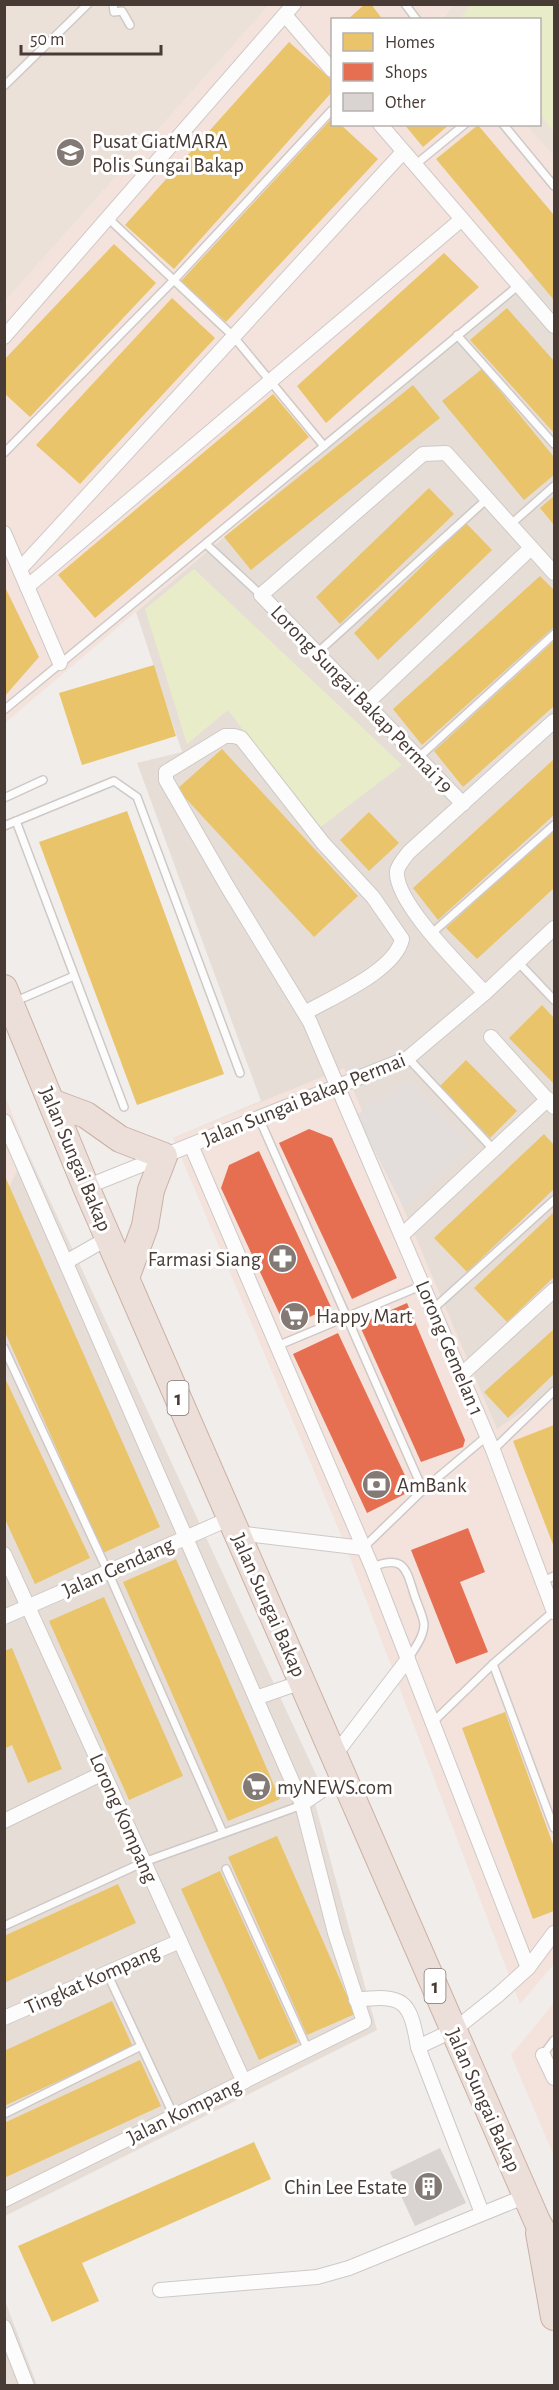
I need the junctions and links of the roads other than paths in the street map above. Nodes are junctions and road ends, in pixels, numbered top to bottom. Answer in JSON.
{"nodes":[{"id":1,"x":88,"y":4,"type":"edge"},
{"id":2,"x":113,"y":4,"type":"edge"},
{"id":3,"x":405,"y":4,"type":"edge"},
{"id":4,"x":289,"y":10,"type":"edge"},
{"id":5,"x":416,"y":18,"type":"edge"},
{"id":6,"x":130,"y":25,"type":"dead end"},
{"id":7,"x":331,"y":67,"type":"edge"},
{"id":8,"x":4,"y":86,"type":"edge"},
{"id":9,"x":331,"y":112,"type":"edge"},
{"id":10,"x":382,"y":126,"type":"edge"},
{"id":11,"x":463,"y":126,"type":"edge"},
{"id":12,"x":505,"y":126,"type":"edge"},
{"id":13,"x":403,"y":152,"type":"junction"},
{"id":14,"x":415,"y":165,"type":"junction"},
{"id":15,"x":555,"y":186,"type":"edge"},
{"id":16,"x":108,"y":218,"type":"junction"},
{"id":17,"x":462,"y":219,"type":"junction"},
{"id":18,"x":174,"y":280,"type":"junction"},
{"id":19,"x":519,"y":285,"type":"junction"},
{"id":20,"x":555,"y":326,"type":"edge"},
{"id":21,"x":457,"y":335,"type":"junction"},
{"id":22,"x":233,"y":336,"type":"junction"},
{"id":23,"x":4,"y":337,"type":"edge"},
{"id":24,"x":270,"y":381,"type":"junction"},
{"id":25,"x":555,"y":444,"type":"edge"},
{"id":26,"x":324,"y":446,"type":"junction"},
{"id":27,"x":4,"y":453,"type":"edge"},
{"id":28,"x":555,"y":486,"type":"edge"},
{"id":29,"x":487,"y":499,"type":"junction"},
{"id":30,"x":510,"y":525,"type":"junction"},
{"id":31,"x":4,"y":533,"type":"edge"},
{"id":32,"x":206,"y":544,"type":"junction"},
{"id":33,"x":531,"y":548,"type":"junction"},
{"id":34,"x":20,"y":569,"type":"junction"},
{"id":35,"x":555,"y":573,"type":"edge"},
{"id":36,"x":27,"y":587,"type":"junction"},
{"id":37,"x":261,"y":595,"type":"junction"},
{"id":38,"x":555,"y":634,"type":"edge"},
{"id":39,"x":317,"y":653,"type":"junction"},
{"id":40,"x":60,"y":663,"type":"junction"},
{"id":41,"x":366,"y":704,"type":"junction"},
{"id":42,"x":4,"y":711,"type":"edge"},
{"id":43,"x":555,"y":721,"type":"edge"},
{"id":44,"x":418,"y":758,"type":"junction"},
{"id":45,"x":43,"y":780,"type":"dead end"},
{"id":46,"x":4,"y":798,"type":"edge"},
{"id":47,"x":463,"y":804,"type":"junction"},
{"id":48,"x":16,"y":821,"type":"junction"},
{"id":49,"x":555,"y":825,"type":"edge"},
{"id":50,"x":4,"y":826,"type":"edge"},
{"id":51,"x":555,"y":928,"type":"edge"},
{"id":52,"x":431,"y":934,"type":"junction"},
{"id":53,"x":518,"y":962,"type":"junction"},
{"id":54,"x":74,"y":976,"type":"junction"},
{"id":55,"x":485,"y":993,"type":"junction"},
{"id":56,"x":8,"y":995,"type":"edge"},
{"id":57,"x":555,"y":1000,"type":"edge"},
{"id":58,"x":305,"y":1013,"type":"junction"},
{"id":59,"x":491,"y":1037,"type":"dead end"},
{"id":60,"x":408,"y":1058,"type":"junction"},
{"id":61,"x":240,"y":1073,"type":"dead end"},
{"id":62,"x":338,"y":1086,"type":"junction"},
{"id":63,"x":51,"y":1102,"type":"junction"},
{"id":64,"x":551,"y":1103,"type":"edge"},
{"id":65,"x":124,"y":1107,"type":"dead end"},
{"id":66,"x":259,"y":1118,"type":"junction"},
{"id":67,"x":4,"y":1121,"type":"edge"},
{"id":68,"x":191,"y":1145,"type":"junction"},
{"id":69,"x":494,"y":1150,"type":"junction"},
{"id":70,"x":164,"y":1156,"type":"junction"},
{"id":71,"x":86,"y":1187,"type":"junction"},
{"id":72,"x":555,"y":1200,"type":"edge"},
{"id":73,"x":402,"y":1235,"type":"junction"},
{"id":74,"x":108,"y":1238,"type":"junction"},
{"id":75,"x":66,"y":1262,"type":"junction"},
{"id":76,"x":126,"y":1278,"type":"junction"},
{"id":77,"x":423,"y":1285,"type":"junction"},
{"id":78,"x":555,"y":1290,"type":"edge"},
{"id":79,"x":434,"y":1309,"type":"junction"},
{"id":80,"x":346,"y":1317,"type":"junction"},
{"id":81,"x":277,"y":1346,"type":"junction"},
{"id":82,"x":4,"y":1348,"type":"edge"},
{"id":83,"x":461,"y":1375,"type":"junction"},
{"id":84,"x":555,"y":1391,"type":"edge"},
{"id":85,"x":487,"y":1436,"type":"junction"},
{"id":86,"x":493,"y":1450,"type":"junction"},
{"id":87,"x":423,"y":1490,"type":"junction"},
{"id":88,"x":234,"y":1526,"type":"junction"},
{"id":89,"x":186,"y":1538,"type":"junction"},
{"id":90,"x":363,"y":1548,"type":"junction"},
{"id":91,"x":4,"y":1554,"type":"edge"},
{"id":92,"x":372,"y":1567,"type":"junction"},
{"id":93,"x":108,"y":1572,"type":"junction"},
{"id":94,"x":549,"y":1579,"type":"edge"},
{"id":95,"x":28,"y":1607,"type":"junction"},
{"id":96,"x":554,"y":1611,"type":"edge"},
{"id":97,"x":4,"y":1617,"type":"edge"},
{"id":98,"x":408,"y":1659,"type":"junction"},
{"id":99,"x":493,"y":1664,"type":"junction"},
{"id":100,"x":302,"y":1682,"type":"junction"},
{"id":101,"x":256,"y":1698,"type":"junction"},
{"id":102,"x":433,"y":1722,"type":"junction"},
{"id":103,"x":339,"y":1766,"type":"junction"},
{"id":104,"x":103,"y":1773,"type":"junction"},
{"id":105,"x":302,"y":1804,"type":"junction"},
{"id":106,"x":4,"y":1821,"type":"edge"},
{"id":107,"x":555,"y":1828,"type":"edge"},
{"id":108,"x":224,"y":1833,"type":"junction"},
{"id":109,"x":144,"y":1862,"type":"junction"},
{"id":110,"x":226,"y":1869,"type":"dead end"},
{"id":111,"x":4,"y":1926,"type":"edge"},
{"id":112,"x":555,"y":1933,"type":"edge"},
{"id":113,"x":180,"y":1941,"type":"junction"},
{"id":114,"x":528,"y":1968,"type":"junction"},
{"id":115,"x":107,"y":1973,"type":"junction"},
{"id":116,"x":356,"y":2000,"type":"junction"},
{"id":117,"x":4,"y":2018,"type":"edge"},
{"id":118,"x":454,"y":2030,"type":"junction"},
{"id":119,"x":555,"y":2040,"type":"edge"},
{"id":120,"x":141,"y":2046,"type":"junction"},
{"id":121,"x":418,"y":2047,"type":"junction"},
{"id":122,"x":308,"y":2050,"type":"junction"},
{"id":123,"x":543,"y":2055,"type":"joint"},
{"id":124,"x":555,"y":2078,"type":"edge"},
{"id":125,"x":244,"y":2082,"type":"junction"},
{"id":126,"x":4,"y":2114,"type":"edge"},
{"id":127,"x":174,"y":2116,"type":"junction"},
{"id":128,"x":4,"y":2200,"type":"edge"},
{"id":129,"x":515,"y":2200,"type":"junction"},
{"id":130,"x":484,"y":2212,"type":"junction"},
{"id":131,"x":537,"y":2221,"type":"junction"},
{"id":132,"x":555,"y":2252,"type":"edge"},
{"id":133,"x":160,"y":2290,"type":"dead end"},
{"id":134,"x":555,"y":2317,"type":"edge"},
{"id":135,"x":4,"y":2327,"type":"edge"},
{"id":136,"x":27,"y":2385,"type":"edge"}],
"edges":[{"from":1,"to":8,"type":"lane"},
{"from":2,"to":6,"type":"lane"},
{"from":3,"to":5,"type":"lane"},
{"from":4,"to":7,"type":"street"},
{"from":4,"to":16,"type":"street"},
{"from":9,"to":18,"type":"lane"},
{"from":10,"to":13,"type":"street"},
{"from":11,"to":14,"type":"lane"},
{"from":12,"to":15,"type":"lane"},
{"from":13,"to":14,"type":"street"},
{"from":13,"to":22,"type":"street"},
{"from":14,"to":17,"type":"street"},
{"from":16,"to":18,"type":"lane"},
{"from":16,"to":23,"type":"street"},
{"from":17,"to":19,"type":"street"},
{"from":17,"to":24,"type":"street"},
{"from":18,"to":22,"type":"lane"},
{"from":18,"to":27,"type":"lane"},
{"from":19,"to":20,"type":"street"},
{"from":19,"to":21,"type":"lane"},
{"from":21,"to":25,"type":"lane"},
{"from":21,"to":26,"type":"lane"},
{"from":22,"to":24,"type":"lane"},
{"from":22,"to":34,"type":"street"},
{"from":24,"to":26,"type":"lane"},
{"from":24,"to":36,"type":"street"},
{"from":26,"to":32,"type":"lane"},
{"from":28,"to":30,"type":"lane"},
{"from":29,"to":30,"type":"street"},
{"from":29,"to":37,"type":"street"},
{"from":29,"to":39,"type":"lane"},
{"from":30,"to":33,"type":"street"},
{"from":31,"to":34,"type":"street"},
{"from":32,"to":37,"type":"lane"},
{"from":32,"to":40,"type":"lane"},
{"from":33,"to":35,"type":"street"},
{"from":33,"to":41,"type":"street"},
{"from":34,"to":36,"type":"street"},
{"from":36,"to":40,"type":"street"},
{"from":37,"to":39,"type":"street","name":"Lorong Sungai Bakap Permai 19"},
{"from":38,"to":44,"type":"lane"},
{"from":39,"to":41,"type":"street","name":"Lorong Sungai Bakap Permai 19"},
{"from":40,"to":42,"type":"lane"},
{"from":41,"to":44,"type":"street","name":"Lorong Sungai Bakap Permai 19"},
{"from":43,"to":47,"type":"street"},
{"from":44,"to":47,"type":"street","name":"Lorong Sungai Bakap Permai 19"},
{"from":45,"to":46,"type":"lane"},
{"from":47,"to":52,"type":"street"},
{"from":48,"to":50,"type":"lane"},
{"from":48,"to":54,"type":"lane"},
{"from":48,"to":61,"type":"lane"},
{"from":49,"to":52,"type":"lane"},
{"from":51,"to":53,"type":"street","name":"Jalan Sungai Bakap Permai"},
{"from":52,"to":55,"type":"street"},
{"from":53,"to":55,"type":"street","name":"Jalan Sungai Bakap Permai"},
{"from":53,"to":57,"type":"lane"},
{"from":54,"to":56,"type":"lane"},
{"from":54,"to":65,"type":"lane"},
{"from":55,"to":60,"type":"street","name":"Jalan Sungai Bakap Permai"},
{"from":56,"to":63,"type":"highway","name":"Jalan Sungai Bakap","number":"1"},
{"from":58,"to":58,"type":"street","name":"Lorong Gemelan 1"},
{"from":58,"to":62,"type":"street","name":"Lorong Gemelan 1"},
{"from":59,"to":64,"type":"street"},
{"from":60,"to":62,"type":"street","name":"Jalan Sungai Bakap Permai"},
{"from":60,"to":69,"type":"lane"},
{"from":62,"to":66,"type":"street","name":"Jalan Sungai Bakap Permai"},
{"from":62,"to":73,"type":"street","name":"Lorong Gemelan 1"},
{"from":63,"to":70,"type":"highway"},
{"from":63,"to":71,"type":"highway","name":"Jalan Sungai Bakap","number":"1"},
{"from":64,"to":69,"type":"street"},
{"from":66,"to":68,"type":"street","name":"Jalan Sungai Bakap Permai"},
{"from":66,"to":80,"type":"lane"},
{"from":67,"to":75,"type":"street"},
{"from":68,"to":70,"type":"street","name":"Jalan Sungai Bakap Permai"},
{"from":68,"to":81,"type":"street"},
{"from":69,"to":73,"type":"street"},
{"from":70,"to":71,"type":"street","name":"Jalan Sungai Bakap Permai"},
{"from":70,"to":76,"type":"highway"},
{"from":71,"to":74,"type":"highway","name":"Jalan Sungai Bakap","number":"1"},
{"from":72,"to":79,"type":"lane"},
{"from":73,"to":77,"type":"street","name":"Lorong Gemelan 1"},
{"from":74,"to":75,"type":"street"},
{"from":74,"to":76,"type":"highway","name":"Jalan Sungai Bakap","number":"1"},
{"from":75,"to":89,"type":"street"},
{"from":76,"to":88,"type":"highway","name":"Jalan Sungai Bakap","number":"1"},
{"from":77,"to":79,"type":"street","name":"Lorong Gemelan 1"},
{"from":77,"to":80,"type":"lane"},
{"from":78,"to":83,"type":"street"},
{"from":79,"to":83,"type":"street","name":"Lorong Gemelan 1"},
{"from":80,"to":81,"type":"lane"},
{"from":80,"to":87,"type":"lane"},
{"from":81,"to":90,"type":"street"},
{"from":82,"to":93,"type":"lane"},
{"from":83,"to":85,"type":"street","name":"Lorong Gemelan 1"},
{"from":84,"to":86,"type":"lane"},
{"from":85,"to":86,"type":"street","name":"Lorong Gemelan 1"},
{"from":85,"to":87,"type":"lane"},
{"from":86,"to":94,"type":"street","name":"Lorong Gemelan 1"},
{"from":87,"to":90,"type":"lane"},
{"from":88,"to":89,"type":"street","name":"Jalan Gendang"},
{"from":88,"to":90,"type":"street"},
{"from":88,"to":100,"type":"highway","name":"Jalan Sungai Bakap","number":"1"},
{"from":89,"to":93,"type":"street","name":"Jalan Gendang"},
{"from":89,"to":101,"type":"street"},
{"from":90,"to":92,"type":"street"},
{"from":91,"to":95,"type":"street","name":"Lorong Kompang"},
{"from":92,"to":98,"type":"street"},
{"from":92,"to":98,"type":"lane"},
{"from":93,"to":95,"type":"street","name":"Jalan Gendang"},
{"from":93,"to":108,"type":"lane"},
{"from":94,"to":96,"type":"street","name":"Lorong Gemelan 1"},
{"from":95,"to":97,"type":"street","name":"Jalan Gendang"},
{"from":95,"to":104,"type":"street","name":"Lorong Kompang"},
{"from":96,"to":99,"type":"lane"},
{"from":98,"to":102,"type":"street"},
{"from":98,"to":103,"type":"street"},
{"from":99,"to":102,"type":"lane"},
{"from":99,"to":107,"type":"lane"},
{"from":100,"to":101,"type":"street"},
{"from":100,"to":103,"type":"highway","name":"Jalan Sungai Bakap","number":"1"},
{"from":101,"to":105,"type":"street"},
{"from":102,"to":114,"type":"street"},
{"from":103,"to":105,"type":"street"},
{"from":103,"to":118,"type":"highway","name":"Jalan Sungai Bakap","number":"1"},
{"from":104,"to":106,"type":"street"},
{"from":104,"to":109,"type":"street","name":"Lorong Kompang"},
{"from":105,"to":108,"type":"lane"},
{"from":105,"to":116,"type":"street"},
{"from":108,"to":109,"type":"lane"},
{"from":109,"to":111,"type":"lane"},
{"from":109,"to":113,"type":"street","name":"Lorong Kompang"},
{"from":110,"to":122,"type":"lane"},
{"from":112,"to":114,"type":"street"},
{"from":113,"to":115,"type":"street","name":"Tingkat Kompang"},
{"from":113,"to":125,"type":"street","name":"Lorong Kompang"},
{"from":114,"to":118,"type":"street"},
{"from":115,"to":117,"type":"street","name":"Tingkat Kompang"},
{"from":115,"to":120,"type":"lane"},
{"from":116,"to":121,"type":"street"},
{"from":116,"to":122,"type":"street","name":"Jalan Kompang"},
{"from":118,"to":121,"type":"street"},
{"from":118,"to":129,"type":"highway","name":"Jalan Sungai Bakap","number":"1"},
{"from":119,"to":123,"type":"lane"},
{"from":120,"to":126,"type":"lane"},
{"from":120,"to":127,"type":"lane"},
{"from":121,"to":130,"type":"street"},
{"from":122,"to":125,"type":"street","name":"Jalan Kompang"},
{"from":123,"to":124,"type":"street"},
{"from":125,"to":127,"type":"street","name":"Jalan Kompang"},
{"from":127,"to":128,"type":"street","name":"Jalan Kompang"},
{"from":129,"to":130,"type":"street"},
{"from":129,"to":131,"type":"highway","name":"Jalan Sungai Bakap","number":"1"},
{"from":130,"to":133,"type":"street"},
{"from":131,"to":132,"type":"highway","name":"Jalan Sungai Bakap","number":"1"},
{"from":131,"to":134,"type":"highway","name":"Jalan Sungai Bakap","number":"1"},
{"from":135,"to":136,"type":"street"}]}
